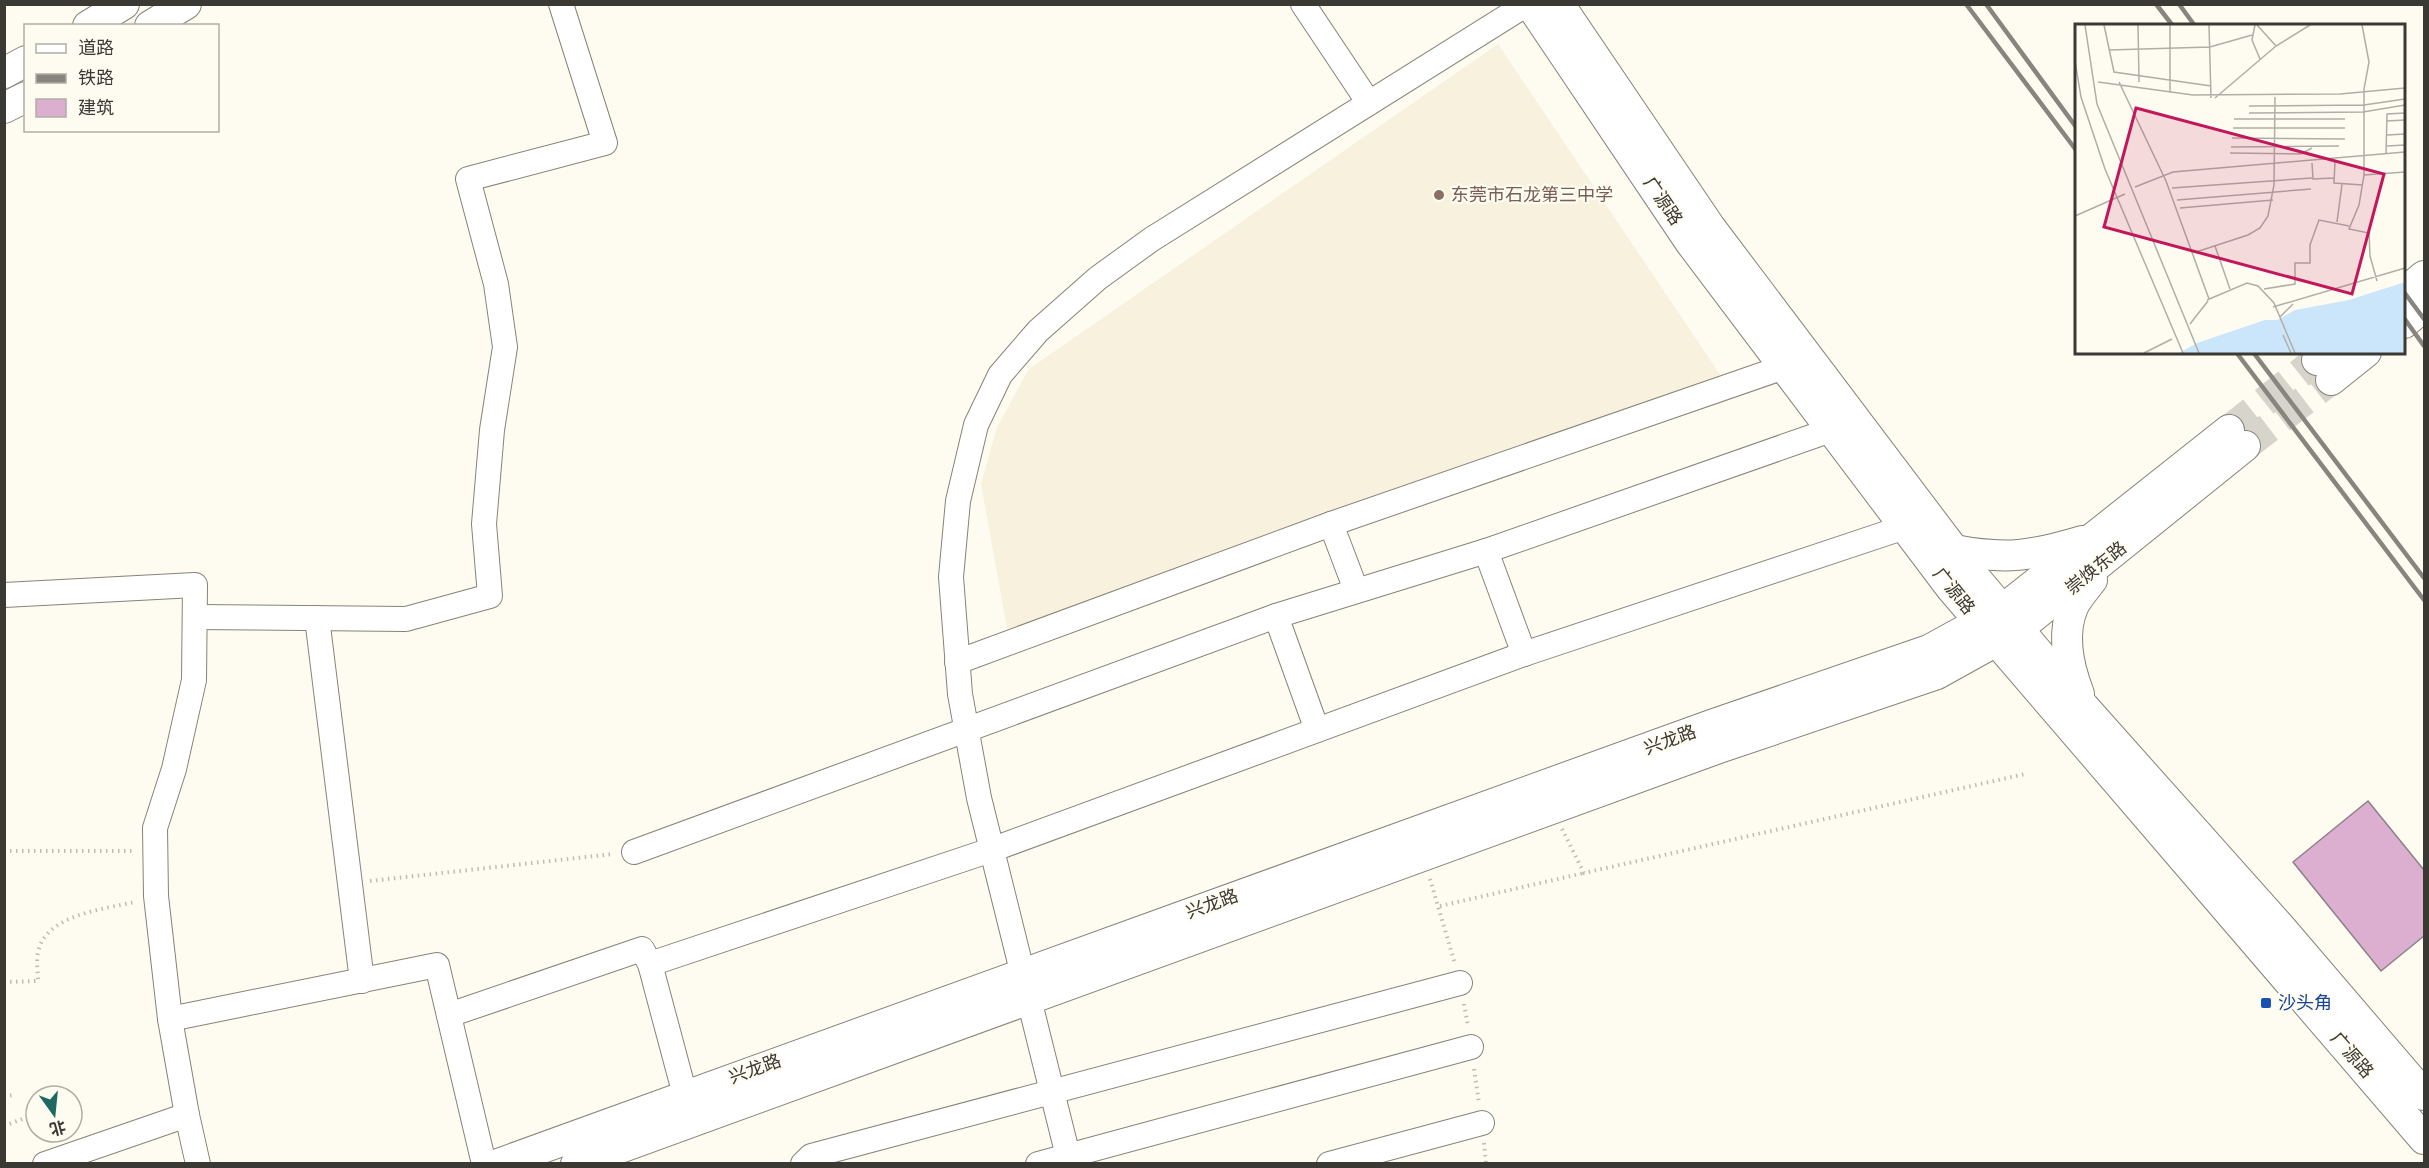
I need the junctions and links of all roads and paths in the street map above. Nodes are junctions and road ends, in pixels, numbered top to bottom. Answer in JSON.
{"nodes":[{"id":1,"x":124,"y":4,"type":"edge"},
{"id":2,"x":186,"y":4,"type":"edge"},
{"id":3,"x":561,"y":4,"type":"edge"},
{"id":4,"x":1303,"y":4,"type":"edge"},
{"id":5,"x":1528,"y":4,"type":"edge"},
{"id":6,"x":1559,"y":4,"type":"edge"},
{"id":7,"x":91,"y":24,"type":"edge"},
{"id":8,"x":153,"y":24,"type":"edge"},
{"id":9,"x":24,"y":62,"type":"edge"},
{"id":10,"x":4,"y":73,"type":"edge"},
{"id":11,"x":24,"y":98,"type":"edge"},
{"id":12,"x":1369,"y":103,"type":"junction"},
{"id":13,"x":4,"y":108,"type":"edge"},
{"id":14,"x":2424,"y":276,"type":"edge"},
{"id":15,"x":2405,"y":290,"type":"edge"},
{"id":16,"x":2424,"y":306,"type":"edge"},
{"id":17,"x":2405,"y":321,"type":"edge"},
{"id":18,"x":2359,"y":354,"type":"edge"},
{"id":19,"x":2325,"y":364,"type":"tunnel mouth"},
{"id":20,"x":1784,"y":367,"type":"junction"},
{"id":21,"x":1831,"y":430,"type":"junction"},
{"id":22,"x":2237,"y":438,"type":"tunnel mouth"},
{"id":23,"x":1331,"y":524,"type":"junction"},
{"id":24,"x":1905,"y":528,"type":"junction"},
{"id":25,"x":1954,"y":550,"type":"junction"},
{"id":26,"x":2099,"y":550,"type":"junction"},
{"id":27,"x":1486,"y":551,"type":"junction"},
{"id":28,"x":1356,"y":590,"type":"junction"},
{"id":29,"x":4,"y":595,"type":"edge"},
{"id":30,"x":1276,"y":616,"type":"junction"},
{"id":31,"x":195,"y":617,"type":"junction"},
{"id":32,"x":317,"y":618,"type":"junction"},
{"id":33,"x":1999,"y":626,"type":"junction"},
{"id":34,"x":1524,"y":654,"type":"junction"},
{"id":35,"x":1933,"y":662,"type":"junction"},
{"id":36,"x":957,"y":663,"type":"junction"},
{"id":37,"x":2084,"y":707,"type":"junction"},
{"id":38,"x":966,"y":730,"type":"junction"},
{"id":39,"x":1317,"y":730,"type":"junction"},
{"id":40,"x":2025,"y":774,"type":"dead end"},
{"id":41,"x":1552,"y":809,"type":"junction"},
{"id":42,"x":991,"y":850,"type":"junction"},
{"id":43,"x":4,"y":851,"type":"edge"},
{"id":44,"x":156,"y":851,"type":"junction"},
{"id":45,"x":634,"y":852,"type":"joint"},
{"id":46,"x":1584,"y":873,"type":"junction"},
{"id":47,"x":350,"y":884,"type":"junction"},
{"id":48,"x":156,"y":896,"type":"junction"},
{"id":49,"x":1440,"y":906,"type":"dead end"},
{"id":50,"x":650,"y":964,"type":"junction"},
{"id":51,"x":362,"y":981,"type":"junction"},
{"id":52,"x":4,"y":982,"type":"edge"},
{"id":53,"x":1460,"y":983,"type":"dead end"},
{"id":54,"x":1026,"y":985,"type":"junction"},
{"id":55,"x":449,"y":1015,"type":"junction"},
{"id":56,"x":170,"y":1019,"type":"junction"},
{"id":57,"x":1471,"y":1047,"type":"dead end"},
{"id":58,"x":1051,"y":1091,"type":"junction"},
{"id":59,"x":13,"y":1095,"type":"dead end"},
{"id":60,"x":685,"y":1095,"type":"junction"},
{"id":61,"x":2424,"y":1095,"type":"edge"},
{"id":62,"x":4,"y":1096,"type":"edge"},
{"id":63,"x":187,"y":1115,"type":"junction"},
{"id":64,"x":24,"y":1118,"type":"edge"},
{"id":65,"x":1482,"y":1123,"type":"dead end"},
{"id":66,"x":4,"y":1126,"type":"edge"},
{"id":67,"x":2424,"y":1140,"type":"edge"},
{"id":68,"x":1069,"y":1159,"type":"edge"},
{"id":69,"x":45,"y":1164,"type":"edge"},
{"id":70,"x":198,"y":1164,"type":"edge"},
{"id":71,"x":484,"y":1164,"type":"edge"},
{"id":72,"x":498,"y":1164,"type":"edge"},
{"id":73,"x":576,"y":1164,"type":"edge"},
{"id":74,"x":803,"y":1164,"type":"edge"},
{"id":75,"x":1038,"y":1164,"type":"edge"},
{"id":76,"x":1329,"y":1164,"type":"edge"}],
"edges":[{"from":1,"to":7,"type":"main road"},
{"from":2,"to":8,"type":"main road"},
{"from":3,"to":32,"type":"street"},
{"from":4,"to":12,"type":"street"},
{"from":5,"to":12,"type":"street"},
{"from":5,"to":20,"type":"main road","name":"广源路"},
{"from":6,"to":25,"type":"main road","name":"广源路"},
{"from":9,"to":10,"type":"main road"},
{"from":11,"to":13,"type":"main road"},
{"from":12,"to":36,"type":"street"},
{"from":14,"to":15,"type":"main road"},
{"from":16,"to":17,"type":"main road"},
{"from":18,"to":19,"type":"main road"},
{"from":20,"to":21,"type":"main road","name":"广源路"},
{"from":20,"to":23,"type":"street"},
{"from":21,"to":24,"type":"main road","name":"广源路"},
{"from":21,"to":27,"type":"street"},
{"from":22,"to":26,"type":"main road","name":"崇焕东路"},
{"from":23,"to":28,"type":"street"},
{"from":23,"to":36,"type":"street"},
{"from":24,"to":33,"type":"main road","name":"广源路"},
{"from":24,"to":34,"type":"street"},
{"from":25,"to":26,"type":"main road"},
{"from":25,"to":33,"type":"main road","name":"广源路"},
{"from":26,"to":33,"type":"main road","name":"崇焕东路"},
{"from":26,"to":37,"type":"main road"},
{"from":27,"to":28,"type":"street"},
{"from":27,"to":34,"type":"street"},
{"from":28,"to":30,"type":"street"},
{"from":29,"to":31,"type":"street"},
{"from":30,"to":38,"type":"street"},
{"from":30,"to":39,"type":"street"},
{"from":31,"to":32,"type":"street"},
{"from":31,"to":44,"type":"street"},
{"from":32,"to":47,"type":"street"},
{"from":33,"to":35,"type":"main road","name":"崇焕东路"},
{"from":33,"to":37,"type":"main road","name":"广源路"},
{"from":33,"to":67,"type":"main road","name":"广源路"},
{"from":34,"to":39,"type":"street"},
{"from":35,"to":41,"type":"main road","name":"兴龙路"},
{"from":35,"to":54,"type":"main road","name":"兴龙路"},
{"from":36,"to":38,"type":"street"},
{"from":37,"to":61,"type":"main road","name":"广源路"},
{"from":38,"to":42,"type":"street"},
{"from":38,"to":45,"type":"street"},
{"from":39,"to":42,"type":"street"},
{"from":40,"to":46,"type":"path"},
{"from":41,"to":46,"type":"path"},
{"from":41,"to":54,"type":"main road","name":"兴龙路"},
{"from":42,"to":50,"type":"street"},
{"from":42,"to":54,"type":"street"},
{"from":43,"to":44,"type":"path"},
{"from":44,"to":48,"type":"street"},
{"from":45,"to":47,"type":"path"},
{"from":46,"to":49,"type":"path"},
{"from":47,"to":51,"type":"street"},
{"from":48,"to":52,"type":"path"},
{"from":48,"to":56,"type":"street"},
{"from":50,"to":55,"type":"street"},
{"from":50,"to":60,"type":"street"},
{"from":51,"to":55,"type":"street"},
{"from":51,"to":56,"type":"street"},
{"from":53,"to":58,"type":"street"},
{"from":54,"to":58,"type":"street"},
{"from":54,"to":60,"type":"main road","name":"兴龙路"},
{"from":54,"to":73,"type":"main road","name":"兴龙路"},
{"from":55,"to":71,"type":"street"},
{"from":56,"to":63,"type":"street"},
{"from":57,"to":68,"type":"street"},
{"from":58,"to":68,"type":"street"},
{"from":58,"to":74,"type":"street"},
{"from":59,"to":62,"type":"path"},
{"from":60,"to":72,"type":"main road","name":"兴龙路"},
{"from":63,"to":69,"type":"street"},
{"from":63,"to":70,"type":"street"},
{"from":64,"to":66,"type":"path"},
{"from":65,"to":76,"type":"street"},
{"from":68,"to":75,"type":"street"}]}
